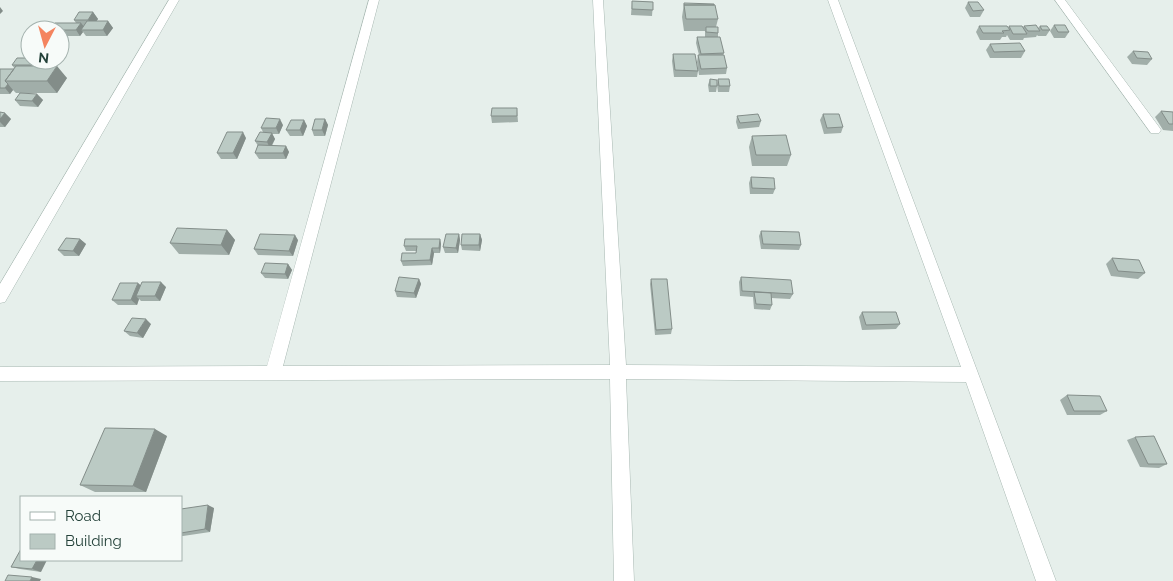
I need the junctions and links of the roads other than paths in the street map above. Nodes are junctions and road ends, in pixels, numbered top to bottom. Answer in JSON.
{"nodes":[{"id":1,"x":174,"y":0,"type":"edge"},
{"id":2,"x":374,"y":0,"type":"edge"},
{"id":3,"x":598,"y":0,"type":"edge"},
{"id":4,"x":833,"y":0,"type":"edge"},
{"id":5,"x":1060,"y":0,"type":"edge"},
{"id":6,"x":1156,"y":130,"type":"dead end"},
{"id":7,"x":0,"y":297,"type":"edge"},
{"id":8,"x":618,"y":372,"type":"junction"},
{"id":9,"x":273,"y":373,"type":"junction"},
{"id":10,"x":0,"y":374,"type":"edge"},
{"id":11,"x":972,"y":375,"type":"junction"},
{"id":12,"x":624,"y":581,"type":"edge"},
{"id":13,"x":1046,"y":581,"type":"edge"}],
"edges":[{"from":1,"to":7,"type":"street"},
{"from":2,"to":9,"type":"street"},
{"from":3,"to":8,"type":"street"},
{"from":4,"to":11,"type":"street"},
{"from":5,"to":6,"type":"street"},
{"from":8,"to":9,"type":"street"},
{"from":8,"to":11,"type":"street"},
{"from":8,"to":12,"type":"street"},
{"from":9,"to":10,"type":"street"},
{"from":11,"to":13,"type":"street"}]}
